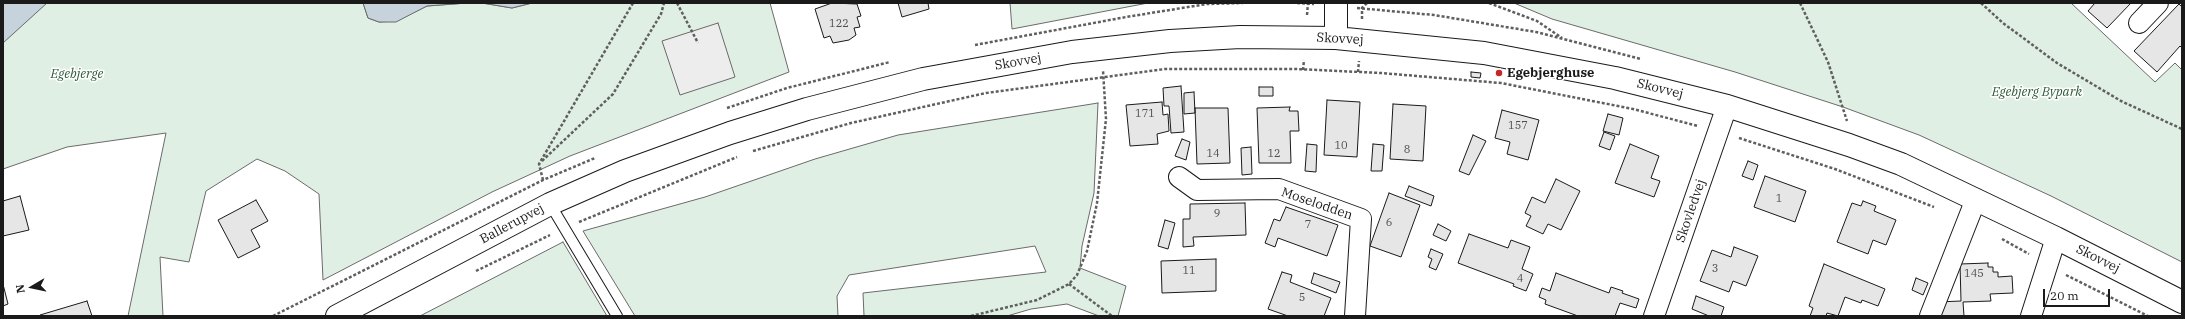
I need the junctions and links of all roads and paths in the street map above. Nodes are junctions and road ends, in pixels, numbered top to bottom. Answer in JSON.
{"nodes":[{"id":1,"x":633,"y":3,"type":"edge"},
{"id":2,"x":664,"y":3,"type":"edge"},
{"id":3,"x":677,"y":3,"type":"edge"},
{"id":4,"x":1297,"y":3,"type":"edge"},
{"id":5,"x":1301,"y":3,"type":"edge"},
{"id":6,"x":1336,"y":3,"type":"edge"},
{"id":7,"x":1367,"y":3,"type":"edge"},
{"id":8,"x":1489,"y":3,"type":"edge"},
{"id":9,"x":1800,"y":3,"type":"edge"},
{"id":10,"x":1982,"y":3,"type":"edge"},
{"id":11,"x":2158,"y":3,"type":"edge"},
{"id":12,"x":1362,"y":8,"type":"dead end"},
{"id":13,"x":1098,"y":22,"type":"dead end"},
{"id":14,"x":2139,"y":23,"type":"dead end"},
{"id":15,"x":1336,"y":38,"type":"junction"},
{"id":16,"x":1564,"y":39,"type":"dead end"},
{"id":17,"x":698,"y":43,"type":"dead end"},
{"id":18,"x":1102,"y":49,"type":"junction"},
{"id":19,"x":1104,"y":78,"type":"junction"},
{"id":20,"x":1727,"y":106,"type":"junction"},
{"id":21,"x":2182,"y":129,"type":"edge"},
{"id":22,"x":1718,"y":131,"type":"junction"},
{"id":23,"x":1849,"y":145,"type":"junction"},
{"id":24,"x":693,"y":146,"type":"joint"},
{"id":25,"x":748,"y":153,"type":"dead end"},
{"id":26,"x":740,"y":155,"type":"dead end"},
{"id":27,"x":539,"y":164,"type":"junction"},
{"id":28,"x":1179,"y":177,"type":"dead end"},
{"id":29,"x":1976,"y":199,"type":"junction"},
{"id":30,"x":550,"y":204,"type":"junction"},
{"id":31,"x":1968,"y":220,"type":"junction"},
{"id":32,"x":565,"y":228,"type":"junction"},
{"id":33,"x":2056,"y":238,"type":"junction"},
{"id":34,"x":2001,"y":239,"type":"dead end"},
{"id":35,"x":2048,"y":265,"type":"junction"},
{"id":36,"x":474,"y":272,"type":"dead end"},
{"id":37,"x":1069,"y":284,"type":"junction"},
{"id":38,"x":2182,"y":302,"type":"edge"},
{"id":39,"x":337,"y":316,"type":"edge"},
{"id":40,"x":618,"y":316,"type":"edge"},
{"id":41,"x":972,"y":316,"type":"edge"},
{"id":42,"x":1112,"y":316,"type":"edge"},
{"id":43,"x":1355,"y":316,"type":"edge"},
{"id":44,"x":1654,"y":316,"type":"edge"},
{"id":45,"x":1930,"y":316,"type":"edge"},
{"id":46,"x":2032,"y":316,"type":"edge"},
{"id":47,"x":2148,"y":316,"type":"edge"}],
"edges":[{"from":1,"to":27,"type":"path"},
{"from":2,"to":27,"type":"path"},
{"from":3,"to":17,"type":"path"},
{"from":4,"to":5,"type":"path"},
{"from":6,"to":15,"type":"street"},
{"from":7,"to":12,"type":"path"},
{"from":8,"to":16,"type":"path"},
{"from":9,"to":23,"type":"path"},
{"from":10,"to":21,"type":"path"},
{"from":11,"to":14,"type":"street"},
{"from":13,"to":18,"type":"path"},
{"from":15,"to":18,"type":"street","name":"Skovvej"},
{"from":15,"to":20,"type":"street","name":"Skovvej"},
{"from":18,"to":19,"type":"path"},
{"from":18,"to":24,"type":"street","name":"Skovvej"},
{"from":19,"to":22,"type":"path"},
{"from":19,"to":25,"type":"path"},
{"from":19,"to":37,"type":"path"},
{"from":20,"to":22,"type":"street","name":"Skovledvej"},
{"from":20,"to":23,"type":"street","name":"Skovvej"},
{"from":22,"to":31,"type":"path"},
{"from":22,"to":44,"type":"street","name":"Skovledvej"},
{"from":23,"to":29,"type":"street","name":"Skovvej"},
{"from":24,"to":30,"type":"street","name":"Ballerupvej"},
{"from":26,"to":32,"type":"path"},
{"from":27,"to":30,"type":"path"},
{"from":28,"to":43,"type":"street","name":"Moselodden"},
{"from":29,"to":31,"type":"street"},
{"from":29,"to":33,"type":"street","name":"Skovvej"},
{"from":30,"to":32,"type":"lane"},
{"from":30,"to":39,"type":"street","name":"Ballerupvej"},
{"from":31,"to":45,"type":"street"},
{"from":32,"to":36,"type":"path"},
{"from":32,"to":40,"type":"lane"},
{"from":33,"to":35,"type":"street"},
{"from":33,"to":38,"type":"street","name":"Skovvej"},
{"from":34,"to":35,"type":"path"},
{"from":35,"to":46,"type":"street"},
{"from":35,"to":47,"type":"path"},
{"from":37,"to":41,"type":"path"},
{"from":37,"to":42,"type":"path"}]}
